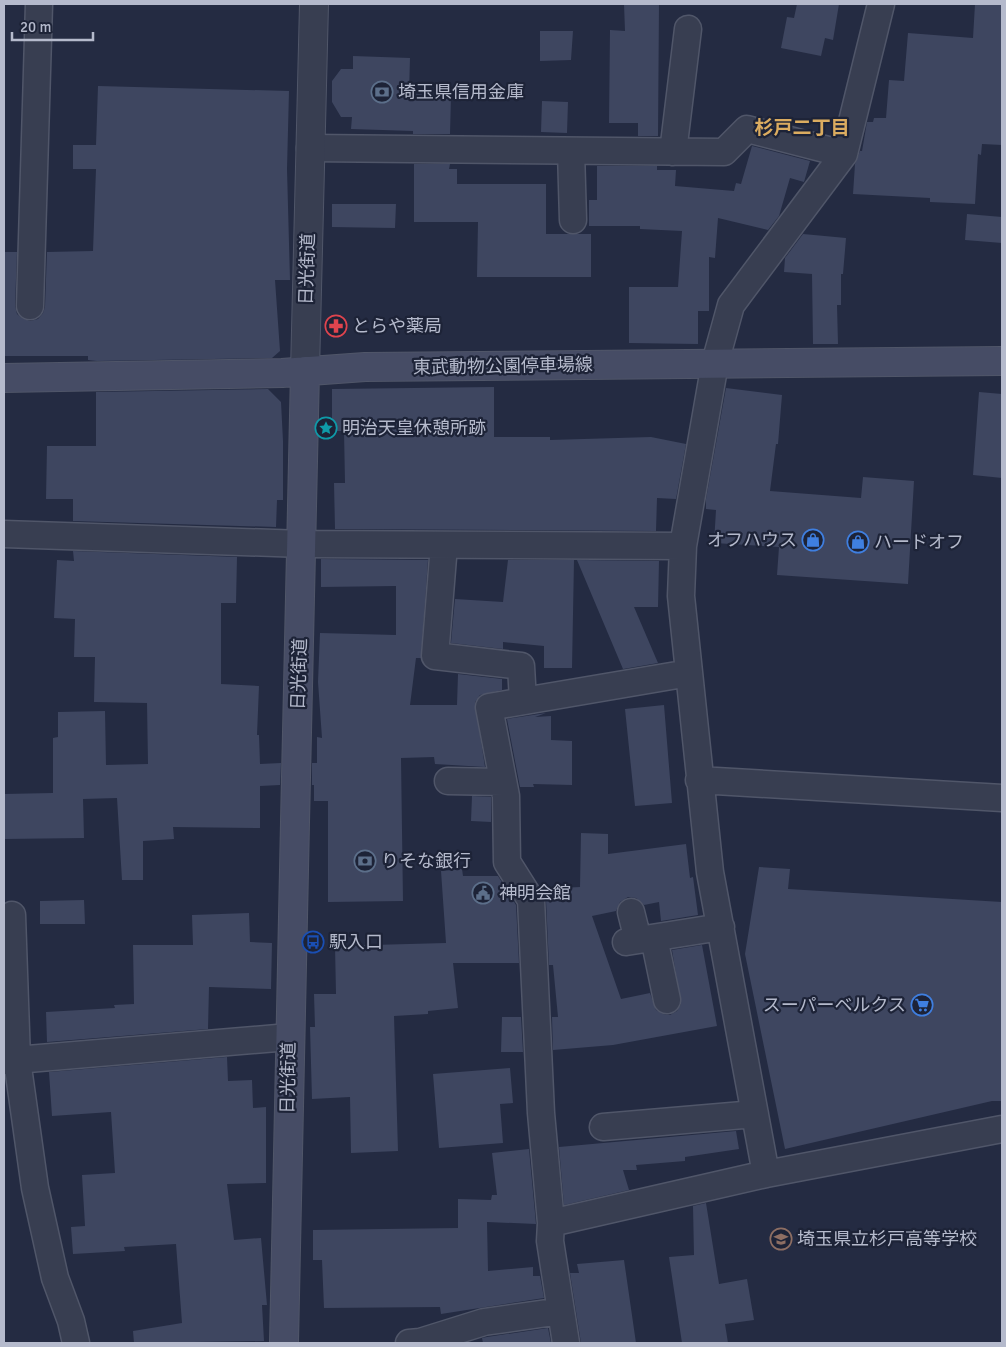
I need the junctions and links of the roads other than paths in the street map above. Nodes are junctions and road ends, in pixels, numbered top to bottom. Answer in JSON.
{"nodes":[{"id":1,"x":39,"y":4,"type":"edge"},
{"id":2,"x":314,"y":4,"type":"edge"},
{"id":3,"x":881,"y":4,"type":"edge"},
{"id":4,"x":688,"y":29,"type":"dead end"},
{"id":5,"x":310,"y":148,"type":"junction"},
{"id":6,"x":571,"y":151,"type":"junction"},
{"id":7,"x":673,"y":152,"type":"junction"},
{"id":8,"x":844,"y":154,"type":"junction"},
{"id":9,"x":573,"y":220,"type":"dead end"},
{"id":10,"x":30,"y":306,"type":"dead end"},
{"id":11,"x":1002,"y":361,"type":"edge"},
{"id":12,"x":714,"y":363,"type":"junction"},
{"id":13,"x":305,"y":372,"type":"junction"},
{"id":14,"x":4,"y":378,"type":"edge"},
{"id":15,"x":4,"y":534,"type":"edge"},
{"id":16,"x":303,"y":544,"type":"junction"},
{"id":17,"x":444,"y":545,"type":"junction"},
{"id":18,"x":683,"y":546,"type":"junction"},
{"id":19,"x":689,"y":673,"type":"junction"},
{"id":20,"x":523,"y":701,"type":"junction"},
{"id":21,"x":699,"y":780,"type":"junction"},
{"id":22,"x":448,"y":781,"type":"dead end"},
{"id":23,"x":503,"y":782,"type":"junction"},
{"id":24,"x":1002,"y":798,"type":"edge"},
{"id":25,"x":631,"y":912,"type":"dead end"},
{"id":26,"x":12,"y":915,"type":"dead end"},
{"id":27,"x":721,"y":927,"type":"junction"},
{"id":28,"x":639,"y":940,"type":"junction"},
{"id":29,"x":667,"y":1000,"type":"dead end"},
{"id":30,"x":288,"y":1038,"type":"junction"},
{"id":31,"x":10,"y":1061,"type":"edge"},
{"id":32,"x":755,"y":1114,"type":"junction"},
{"id":33,"x":603,"y":1127,"type":"dead end"},
{"id":34,"x":1002,"y":1129,"type":"edge"},
{"id":35,"x":766,"y":1174,"type":"junction"},
{"id":36,"x":551,"y":1223,"type":"junction"},
{"id":37,"x":561,"y":1311,"type":"junction"},
{"id":38,"x":76,"y":1343,"type":"edge"},
{"id":39,"x":284,"y":1343,"type":"edge"},
{"id":40,"x":409,"y":1343,"type":"edge"},
{"id":41,"x":566,"y":1343,"type":"edge"}],
"edges":[{"from":1,"to":10,"type":"street"},
{"from":2,"to":5,"type":"street","name":"日光街道"},
{"from":3,"to":8,"type":"street"},
{"from":4,"to":7,"type":"street"},
{"from":5,"to":6,"type":"street"},
{"from":5,"to":13,"type":"street","name":"日光街道"},
{"from":6,"to":7,"type":"street"},
{"from":6,"to":9,"type":"street"},
{"from":7,"to":8,"type":"street"},
{"from":8,"to":12,"type":"street"},
{"from":11,"to":12,"type":"main road","name":"東武動物公園停車場線"},
{"from":12,"to":13,"type":"main road","name":"東武動物公園停車場線"},
{"from":12,"to":18,"type":"street"},
{"from":13,"to":14,"type":"main road","name":"東武動物公園停車場線"},
{"from":13,"to":16,"type":"main road","name":"日光街道"},
{"from":15,"to":16,"type":"street"},
{"from":16,"to":17,"type":"street"},
{"from":16,"to":30,"type":"main road","name":"日光街道"},
{"from":17,"to":18,"type":"street"},
{"from":17,"to":20,"type":"street"},
{"from":18,"to":19,"type":"street"},
{"from":19,"to":20,"type":"street"},
{"from":19,"to":21,"type":"street"},
{"from":20,"to":23,"type":"street"},
{"from":21,"to":24,"type":"street"},
{"from":21,"to":27,"type":"street"},
{"from":22,"to":23,"type":"street"},
{"from":23,"to":36,"type":"street"},
{"from":25,"to":28,"type":"street"},
{"from":26,"to":31,"type":"street"},
{"from":27,"to":28,"type":"street"},
{"from":27,"to":32,"type":"street"},
{"from":28,"to":29,"type":"street"},
{"from":30,"to":31,"type":"street"},
{"from":30,"to":39,"type":"main road","name":"日光街道"},
{"from":31,"to":38,"type":"street"},
{"from":32,"to":33,"type":"street"},
{"from":32,"to":35,"type":"street"},
{"from":34,"to":35,"type":"street"},
{"from":35,"to":36,"type":"street"},
{"from":36,"to":37,"type":"street"},
{"from":37,"to":40,"type":"street"},
{"from":37,"to":41,"type":"street"}]}
